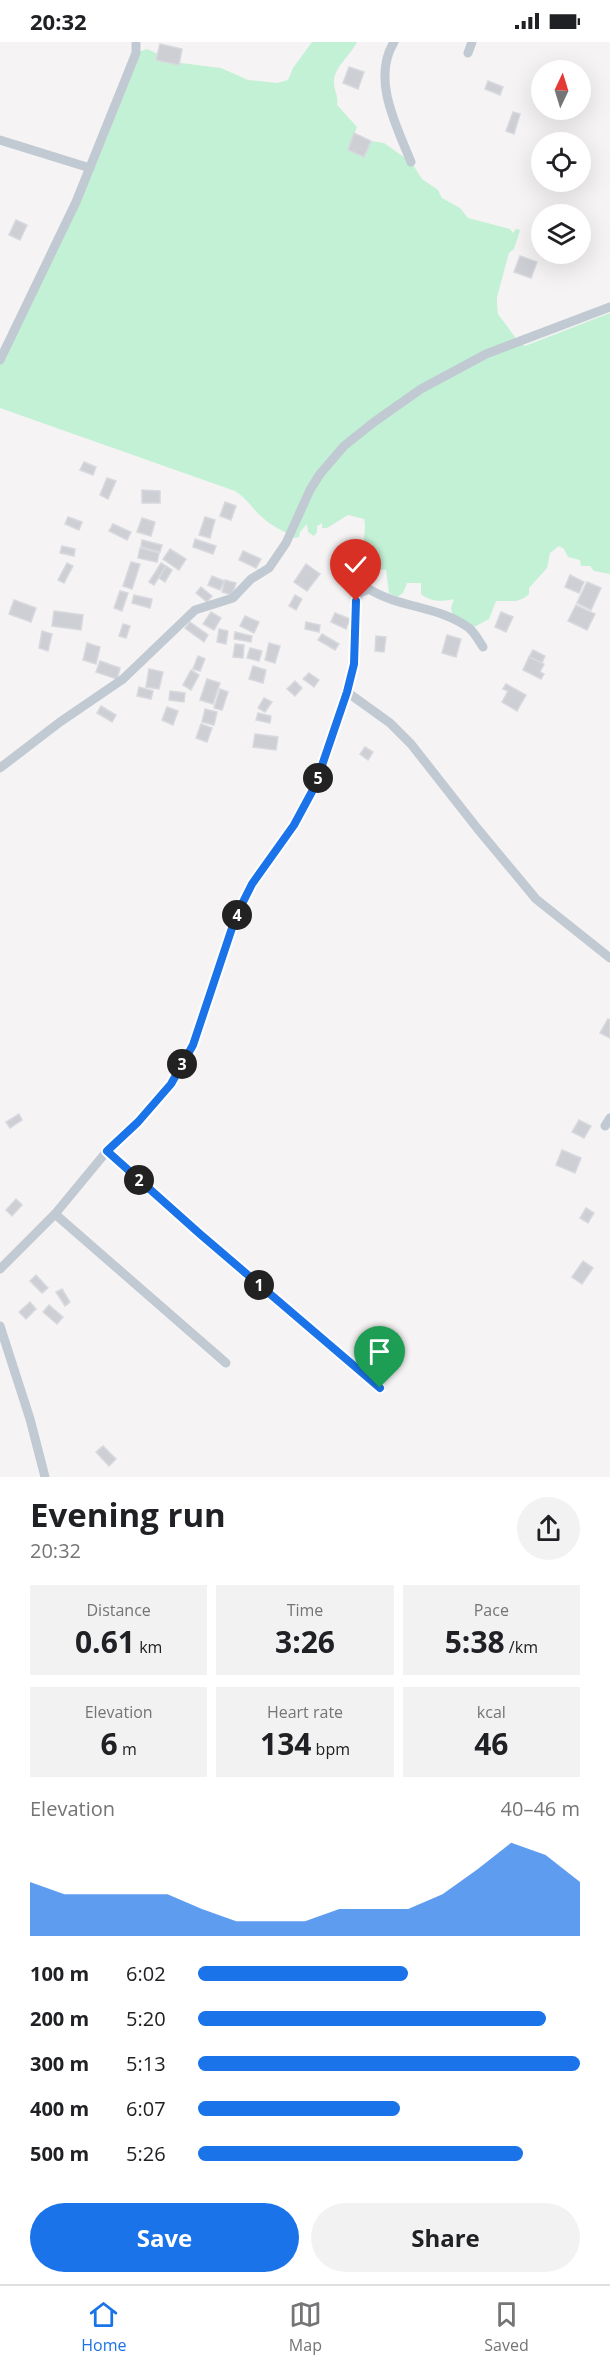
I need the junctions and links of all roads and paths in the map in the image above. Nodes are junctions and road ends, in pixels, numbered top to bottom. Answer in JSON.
{"nodes":[{"id":1,"x":136,"y":42,"type":"edge"},
{"id":2,"x":394,"y":42,"type":"edge"},
{"id":3,"x":472,"y":42,"type":"edge"},
{"id":4,"x":468,"y":53,"type":"dead end"},
{"id":5,"x":0,"y":140,"type":"edge"},
{"id":6,"x":411,"y":162,"type":"dead end"},
{"id":7,"x":90,"y":168,"type":"junction"},
{"id":8,"x":610,"y":307,"type":"edge"},
{"id":9,"x":0,"y":360,"type":"edge"},
{"id":10,"x":483,"y":647,"type":"dead end"},
{"id":11,"x":347,"y":692,"type":"junction"},
{"id":12,"x":0,"y":768,"type":"edge"},
{"id":13,"x":610,"y":958,"type":"edge"},
{"id":14,"x":107,"y":1151,"type":"junction"},
{"id":15,"x":55,"y":1214,"type":"junction"},
{"id":16,"x":0,"y":1269,"type":"edge"},
{"id":17,"x":0,"y":1326,"type":"edge"},
{"id":18,"x":226,"y":1363,"type":"dead end"},
{"id":19,"x":380,"y":1388,"type":"dead end"},
{"id":20,"x":45,"y":1477,"type":"edge"}],
"edges":[{"from":1,"to":7,"type":"street"},
{"from":2,"to":6,"type":"street"},
{"from":3,"to":4,"type":"street"},
{"from":5,"to":7,"type":"street"},
{"from":7,"to":9,"type":"street"},
{"from":8,"to":12,"type":"street"},
{"from":10,"to":11,"type":"street"},
{"from":11,"to":13,"type":"street"},
{"from":11,"to":14,"type":"street"},
{"from":14,"to":15,"type":"street"},
{"from":14,"to":19,"type":"street"},
{"from":15,"to":16,"type":"street"},
{"from":15,"to":18,"type":"street"},
{"from":17,"to":20,"type":"street"}]}
